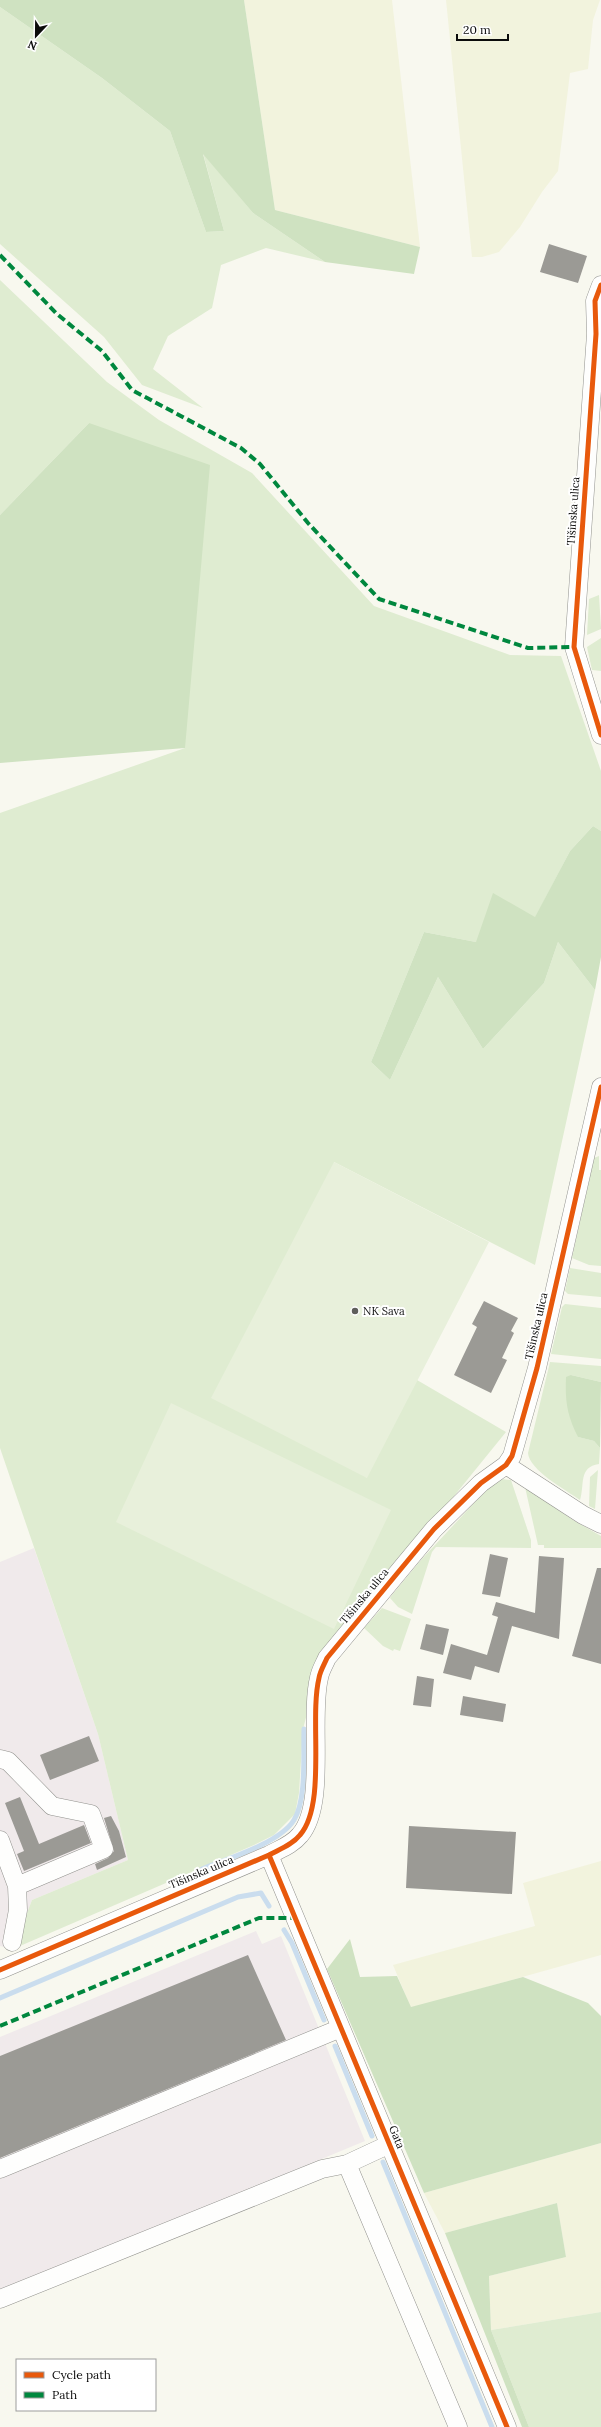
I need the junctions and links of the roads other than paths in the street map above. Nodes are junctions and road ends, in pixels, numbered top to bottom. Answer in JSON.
{"nodes":[{"id":1,"x":601,"y":285,"type":"edge"},
{"id":2,"x":601,"y":735,"type":"edge"},
{"id":3,"x":601,"y":1087,"type":"edge"},
{"id":4,"x":594,"y":1143,"type":"edge"},
{"id":5,"x":506,"y":1465,"type":"junction"},
{"id":6,"x":601,"y":1524,"type":"edge"},
{"id":7,"x":0,"y":1759,"type":"edge"},
{"id":8,"x":0,"y":1840,"type":"edge"},
{"id":9,"x":269,"y":1855,"type":"junction"},
{"id":10,"x":17,"y":1886,"type":"junction"},
{"id":11,"x":12,"y":1942,"type":"dead end"},
{"id":12,"x":0,"y":1970,"type":"edge"},
{"id":13,"x":341,"y":2028,"type":"junction"},
{"id":14,"x":390,"y":2144,"type":"junction"},
{"id":15,"x":347,"y":2164,"type":"junction"},
{"id":16,"x":0,"y":2169,"type":"edge"},
{"id":17,"x":0,"y":2299,"type":"edge"},
{"id":18,"x":458,"y":2427,"type":"edge"},
{"id":19,"x":507,"y":2427,"type":"edge"}],
"edges":[{"from":1,"to":2,"type":"street","name":"Tišinska ulica"},
{"from":3,"to":4,"type":"street","name":"Tišinska ulica"},
{"from":4,"to":5,"type":"street","name":"Tišinska ulica"},
{"from":5,"to":6,"type":"street"},
{"from":5,"to":9,"type":"street","name":"Tišinska ulica"},
{"from":7,"to":10,"type":"street"},
{"from":8,"to":10,"type":"street"},
{"from":9,"to":12,"type":"street","name":"Tišinska ulica"},
{"from":9,"to":13,"type":"street","name":"Gata"},
{"from":10,"to":11,"type":"street"},
{"from":13,"to":14,"type":"street","name":"Gata"},
{"from":13,"to":16,"type":"street"},
{"from":14,"to":15,"type":"street"},
{"from":14,"to":19,"type":"street","name":"Gata"},
{"from":15,"to":17,"type":"street"},
{"from":15,"to":18,"type":"street"}]}
